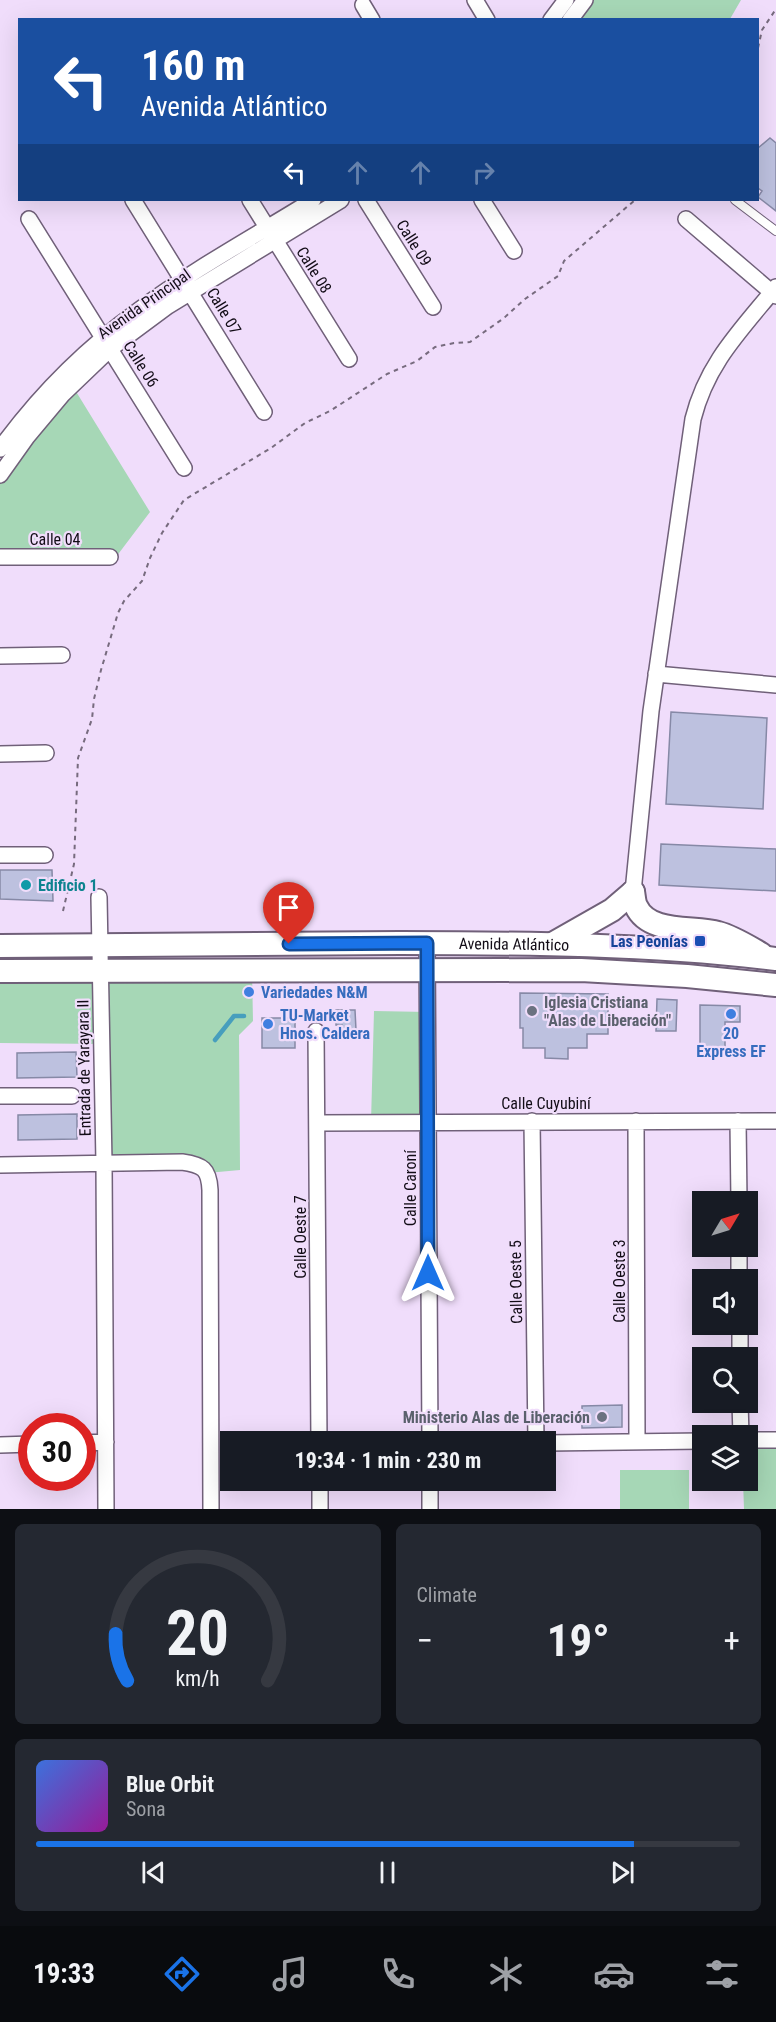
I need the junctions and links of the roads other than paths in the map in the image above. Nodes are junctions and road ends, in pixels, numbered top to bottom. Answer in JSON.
{"nodes":[{"id":1,"x":475,"y":0,"type":"edge"},
{"id":2,"x":566,"y":0,"type":"edge"},
{"id":3,"x":585,"y":0,"type":"edge"},
{"id":4,"x":363,"y":5,"type":"dead end"},
{"id":5,"x":371,"y":18,"type":"edge"},
{"id":6,"x":487,"y":18,"type":"edge"},
{"id":7,"x":552,"y":18,"type":"edge"},
{"id":8,"x":572,"y":18,"type":"edge"},
{"id":9,"x":134,"y":201,"type":"edge"},
{"id":10,"x":251,"y":201,"type":"edge"},
{"id":11,"x":312,"y":201,"type":"edge"},
{"id":12,"x":339,"y":201,"type":"edge"},
{"id":13,"x":367,"y":201,"type":"edge"},
{"id":14,"x":483,"y":201,"type":"edge"},
{"id":15,"x":736,"y":201,"type":"edge"},
{"id":16,"x":29,"y":219,"type":"dead end"},
{"id":17,"x":686,"y":219,"type":"dead end"},
{"id":18,"x":776,"y":231,"type":"edge"},
{"id":19,"x":271,"y":234,"type":"junction"},
{"id":20,"x":514,"y":252,"type":"dead end"},
{"id":21,"x":187,"y":286,"type":"junction"},
{"id":22,"x":775,"y":292,"type":"edge"},
{"id":23,"x":433,"y":307,"type":"dead end"},
{"id":24,"x":107,"y":344,"type":"junction"},
{"id":25,"x":349,"y":359,"type":"dead end"},
{"id":26,"x":264,"y":412,"type":"dead end"},
{"id":27,"x":0,"y":449,"type":"edge"},
{"id":28,"x":184,"y":468,"type":"dead end"},
{"id":29,"x":2,"y":470,"type":"edge"},
{"id":30,"x":0,"y":557,"type":"edge"},
{"id":31,"x":110,"y":557,"type":"dead end"},
{"id":32,"x":62,"y":655,"type":"dead end"},
{"id":33,"x":0,"y":656,"type":"edge"},
{"id":34,"x":656,"y":674,"type":"junction"},
{"id":35,"x":776,"y":685,"type":"edge"},
{"id":36,"x":46,"y":753,"type":"dead end"},
{"id":37,"x":0,"y":754,"type":"edge"},
{"id":38,"x":0,"y":855,"type":"edge"},
{"id":39,"x":45,"y":855,"type":"dead end"},
{"id":40,"x":633,"y":892,"type":"junction"},
{"id":41,"x":99,"y":897,"type":"dead end"},
{"id":42,"x":427,"y":943,"type":"junction"},
{"id":43,"x":552,"y":944,"type":"junction"},
{"id":44,"x":0,"y":946,"type":"edge"},
{"id":45,"x":101,"y":946,"type":"junction"},
{"id":46,"x":773,"y":959,"type":"edge"},
{"id":47,"x":428,"y":970,"type":"junction"},
{"id":48,"x":0,"y":971,"type":"edge"},
{"id":49,"x":101,"y":971,"type":"junction"},
{"id":50,"x":776,"y":985,"type":"edge"},
{"id":51,"x":316,"y":1031,"type":"dead end"},
{"id":52,"x":0,"y":1096,"type":"edge"},
{"id":53,"x":72,"y":1096,"type":"dead end"},
{"id":54,"x":428,"y":1121,"type":"junction"},
{"id":55,"x":532,"y":1121,"type":"junction"},
{"id":56,"x":636,"y":1121,"type":"junction"},
{"id":57,"x":738,"y":1121,"type":"junction"},
{"id":58,"x":776,"y":1121,"type":"edge"},
{"id":59,"x":317,"y":1123,"type":"junction"},
{"id":60,"x":104,"y":1163,"type":"junction"},
{"id":61,"x":0,"y":1165,"type":"edge"},
{"id":62,"x":739,"y":1191,"type":"edge"},
{"id":63,"x":319,"y":1431,"type":"edge"},
{"id":64,"x":430,"y":1431,"type":"edge"},
{"id":65,"x":536,"y":1431,"type":"edge"},
{"id":66,"x":758,"y":1440,"type":"edge"},
{"id":67,"x":776,"y":1440,"type":"edge"},
{"id":68,"x":637,"y":1441,"type":"junction"},
{"id":69,"x":692,"y":1441,"type":"edge"},
{"id":70,"x":96,"y":1442,"type":"edge"},
{"id":71,"x":106,"y":1442,"type":"junction"},
{"id":72,"x":556,"y":1443,"type":"edge"},
{"id":73,"x":18,"y":1444,"type":"edge"},
{"id":74,"x":0,"y":1445,"type":"edge"},
{"id":75,"x":320,"y":1491,"type":"edge"},
{"id":76,"x":430,"y":1491,"type":"edge"},
{"id":77,"x":106,"y":1509,"type":"edge"},
{"id":78,"x":211,"y":1509,"type":"edge"},
{"id":79,"x":320,"y":1509,"type":"edge"},
{"id":80,"x":430,"y":1509,"type":"edge"}],
"edges":[{"from":1,"to":6,"type":"street"},
{"from":2,"to":7,"type":"street"},
{"from":3,"to":8,"type":"street"},
{"from":4,"to":5,"type":"street"},
{"from":9,"to":21,"type":"street","name":"Calle 07"},
{"from":10,"to":19,"type":"street","name":"Calle 08"},
{"from":11,"to":19,"type":"street","name":"Avenida Principal"},
{"from":12,"to":19,"type":"street","name":"Avenida Principal"},
{"from":13,"to":23,"type":"street","name":"Calle 09"},
{"from":14,"to":20,"type":"street"},
{"from":15,"to":18,"type":"lane"},
{"from":16,"to":24,"type":"street","name":"Calle 06"},
{"from":17,"to":22,"type":"street"},
{"from":19,"to":21,"type":"street","name":"Avenida Principal"},
{"from":19,"to":25,"type":"street","name":"Calle 08"},
{"from":21,"to":24,"type":"street","name":"Avenida Principal"},
{"from":21,"to":26,"type":"street","name":"Calle 07"},
{"from":22,"to":34,"type":"street"},
{"from":24,"to":27,"type":"street","name":"Avenida Principal"},
{"from":24,"to":28,"type":"street","name":"Calle 06"},
{"from":24,"to":29,"type":"street","name":"Avenida Principal"},
{"from":30,"to":31,"type":"street","name":"Calle 04"},
{"from":32,"to":33,"type":"street"},
{"from":34,"to":35,"type":"street"},
{"from":34,"to":40,"type":"street"},
{"from":36,"to":37,"type":"street"},
{"from":38,"to":39,"type":"street"},
{"from":40,"to":43,"type":"main road"},
{"from":40,"to":46,"type":"main road"},
{"from":41,"to":45,"type":"street","name":"Entrada de Yarayara II"},
{"from":42,"to":43,"type":"main road","name":"Avenida Atlántico"},
{"from":42,"to":45,"type":"main road","name":"Avenida Atlántico"},
{"from":42,"to":47,"type":"street","name":"Calle Caroní"},
{"from":43,"to":46,"type":"main road","name":"Avenida Atlántico"},
{"from":44,"to":45,"type":"main road","name":"Avenida Atlántico"},
{"from":45,"to":49,"type":"street","name":"Entrada de Yarayara II"},
{"from":47,"to":49,"type":"main road","name":"Avenida Atlántico"},
{"from":47,"to":50,"type":"main road","name":"Avenida Atlántico"},
{"from":47,"to":54,"type":"street","name":"Calle Caroní"},
{"from":48,"to":49,"type":"main road","name":"Avenida Atlántico"},
{"from":49,"to":60,"type":"street","name":"Entrada de Yarayara II"},
{"from":51,"to":59,"type":"street","name":"Calle Oeste 7"},
{"from":52,"to":53,"type":"street"},
{"from":54,"to":55,"type":"street","name":"Calle Cuyubiní"},
{"from":54,"to":59,"type":"street","name":"Calle Cuyubiní"},
{"from":54,"to":64,"type":"street","name":"Calle Caroní"},
{"from":55,"to":56,"type":"street","name":"Calle Cuyubiní"},
{"from":55,"to":65,"type":"street","name":"Calle Oeste 5"},
{"from":56,"to":57,"type":"street","name":"Calle Cuyubiní"},
{"from":56,"to":68,"type":"street","name":"Calle Oeste 3"},
{"from":57,"to":58,"type":"street","name":"Calle Cuyubiní"},
{"from":57,"to":62,"type":"street"},
{"from":59,"to":63,"type":"street","name":"Calle Oeste 7"},
{"from":60,"to":61,"type":"street"},
{"from":60,"to":71,"type":"street","name":"Entrada de Yarayara II"},
{"from":60,"to":78,"type":"street"},
{"from":66,"to":67,"type":"street"},
{"from":68,"to":69,"type":"street"},
{"from":68,"to":72,"type":"street"},
{"from":70,"to":71,"type":"street"},
{"from":71,"to":77,"type":"street","name":"Entrada de Yarayara II"},
{"from":73,"to":74,"type":"street"},
{"from":75,"to":79,"type":"street"},
{"from":76,"to":80,"type":"street"}]}
